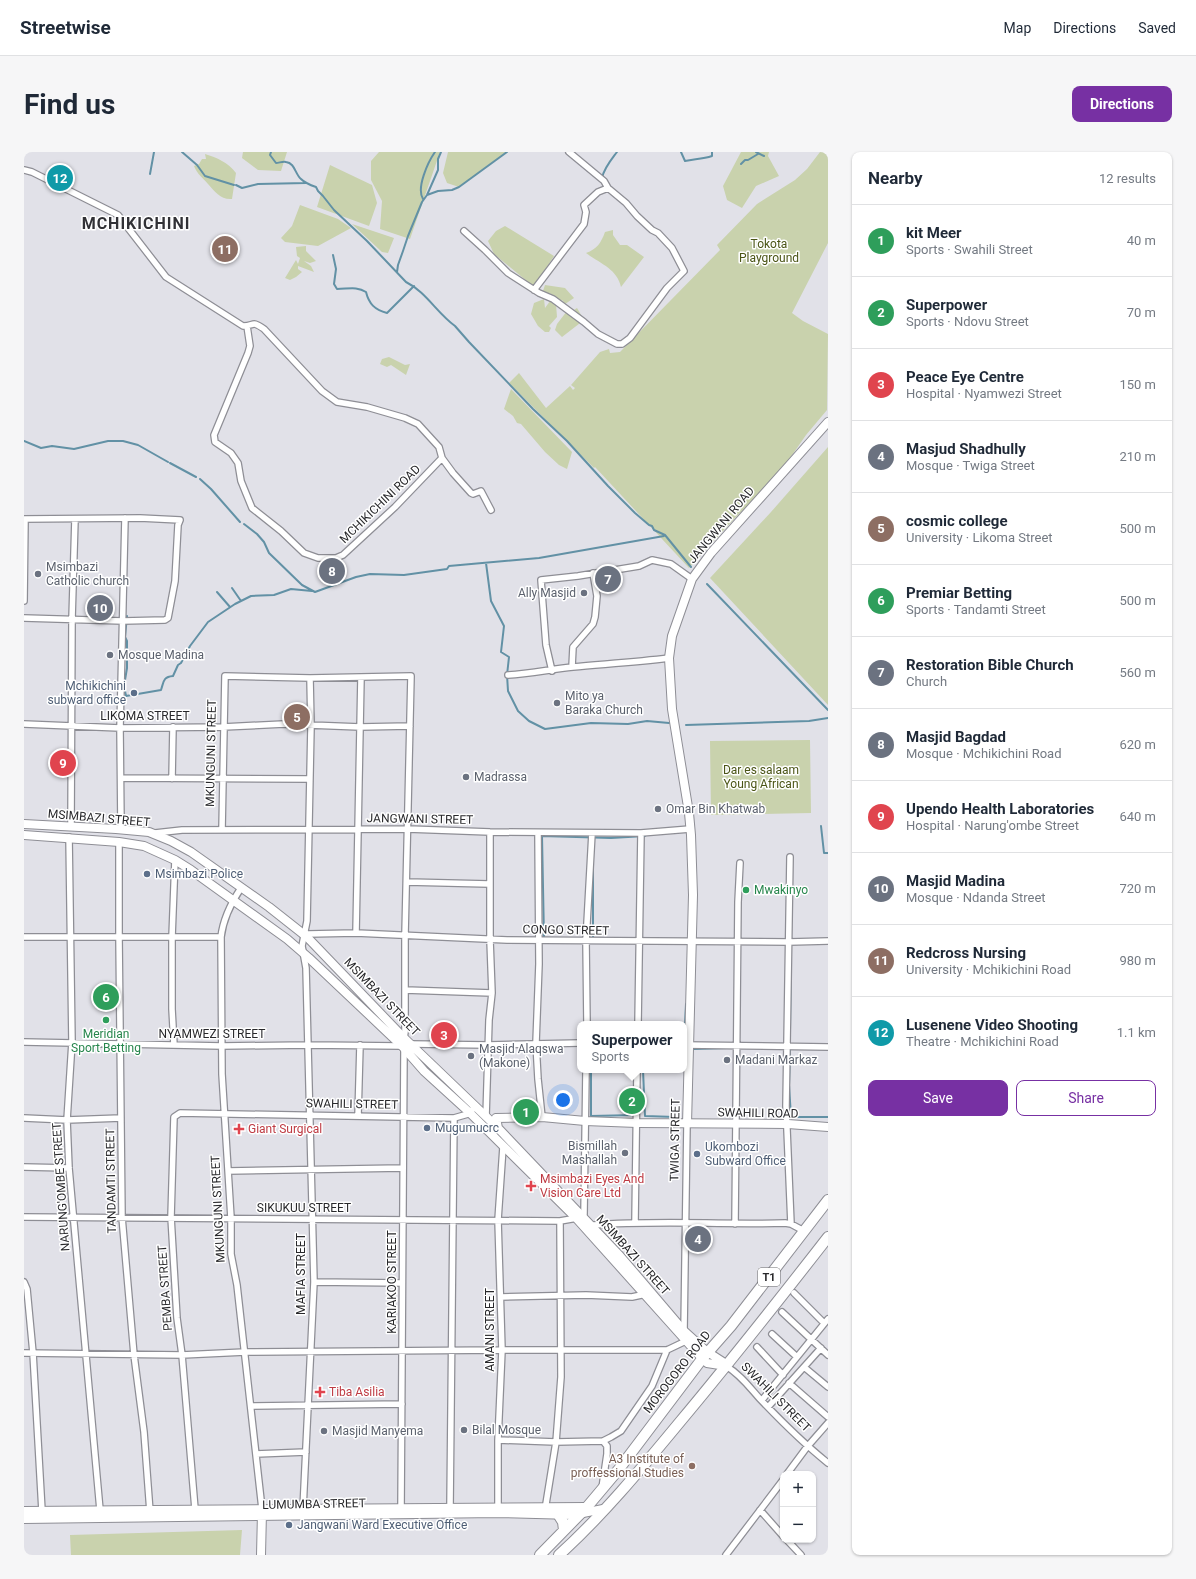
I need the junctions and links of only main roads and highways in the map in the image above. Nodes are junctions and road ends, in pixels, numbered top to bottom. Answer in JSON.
{"nodes":[{"id":1,"x":828,"y":1200,"type":"edge"},
{"id":2,"x":828,"y":1236,"type":"edge"},
{"id":3,"x":558,"y":1514,"type":"road end"},
{"id":4,"x":564,"y":1530,"type":"junction"},
{"id":5,"x":540,"y":1555,"type":"edge"},
{"id":6,"x":559,"y":1555,"type":"edge"}],
"edges":[{"from":1,"to":4,"type":"highway","name":"MOROGORO ROAD","number":"T1"},
{"from":2,"to":6,"type":"highway","number":"T1"},
{"from":3,"to":4,"type":"highway"},
{"from":4,"to":5,"type":"highway","name":"MOROGORO ROAD","number":"T1"}]}
